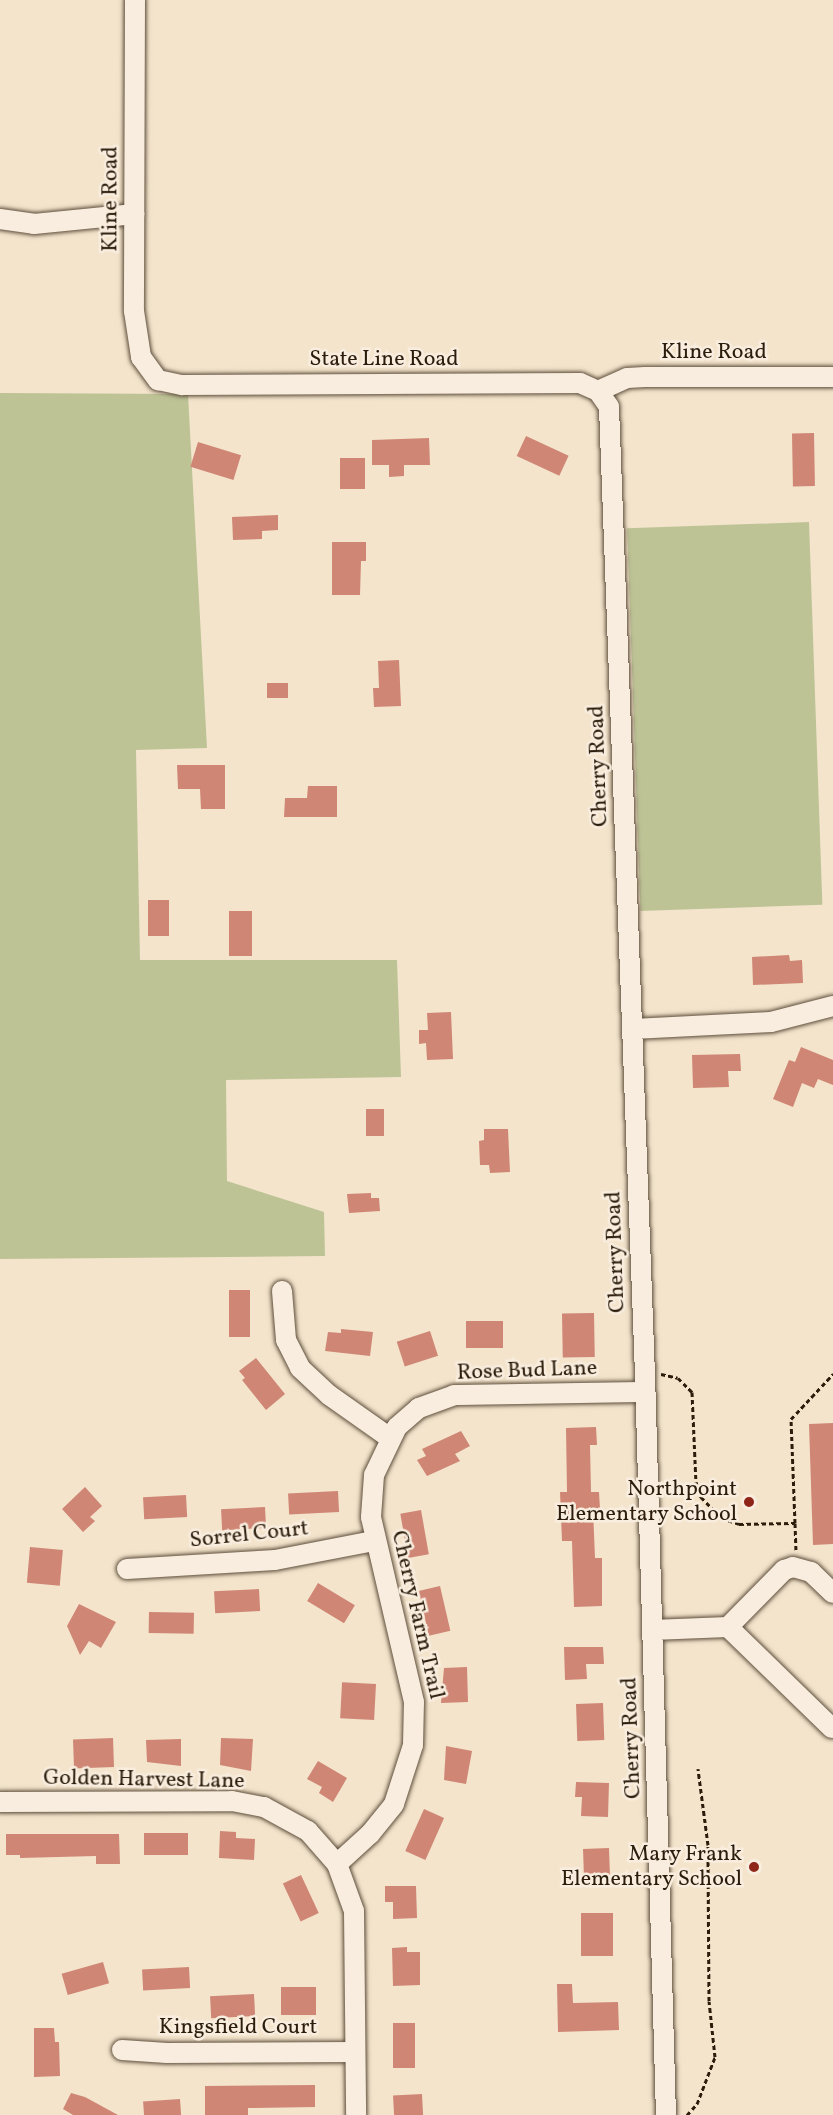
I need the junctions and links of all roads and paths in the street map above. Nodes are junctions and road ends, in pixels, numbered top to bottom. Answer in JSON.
{"nodes":[{"id":1,"x":135,"y":0,"type":"edge"},
{"id":2,"x":135,"y":214,"type":"junction"},
{"id":3,"x":0,"y":219,"type":"edge"},
{"id":4,"x":833,"y":377,"type":"edge"},
{"id":5,"x":169,"y":384,"type":"joint"},
{"id":6,"x":598,"y":391,"type":"junction"},
{"id":7,"x":833,"y":1006,"type":"edge"},
{"id":8,"x":633,"y":1029,"type":"junction"},
{"id":9,"x":282,"y":1291,"type":"dead end"},
{"id":10,"x":833,"y":1374,"type":"edge"},
{"id":11,"x":645,"y":1383,"type":"junction"},
{"id":12,"x":390,"y":1438,"type":"junction"},
{"id":13,"x":795,"y":1523,"type":"junction"},
{"id":14,"x":374,"y":1541,"type":"junction"},
{"id":15,"x":796,"y":1554,"type":"dead end"},
{"id":16,"x":127,"y":1569,"type":"dead end"},
{"id":17,"x":833,"y":1593,"type":"edge"},
{"id":18,"x":728,"y":1627,"type":"junction"},
{"id":19,"x":652,"y":1630,"type":"junction"},
{"id":20,"x":833,"y":1731,"type":"edge"},
{"id":21,"x":698,"y":1769,"type":"dead end"},
{"id":22,"x":0,"y":1802,"type":"edge"},
{"id":23,"x":337,"y":1864,"type":"junction"},
{"id":24,"x":122,"y":2050,"type":"dead end"},
{"id":25,"x":355,"y":2052,"type":"junction"},
{"id":26,"x":356,"y":2115,"type":"edge"},
{"id":27,"x":666,"y":2115,"type":"edge"},
{"id":28,"x":687,"y":2115,"type":"edge"}],
"edges":[{"from":1,"to":2,"type":"street","name":"Kline Road"},
{"from":2,"to":3,"type":"street"},
{"from":2,"to":5,"type":"street","name":"Kline Road"},
{"from":4,"to":6,"type":"street","name":"Kline Road"},
{"from":5,"to":6,"type":"street","name":"State Line Road"},
{"from":6,"to":8,"type":"street","name":"Cherry Road"},
{"from":7,"to":8,"type":"street"},
{"from":8,"to":11,"type":"street","name":"Cherry Road"},
{"from":9,"to":12,"type":"street"},
{"from":10,"to":13,"type":"path"},
{"from":11,"to":12,"type":"street","name":"Rose Bud Lane"},
{"from":11,"to":13,"type":"path"},
{"from":11,"to":19,"type":"street","name":"Cherry Road"},
{"from":12,"to":14,"type":"street","name":"Cherry Farm Trail"},
{"from":13,"to":15,"type":"path"},
{"from":14,"to":16,"type":"street","name":"Sorrel Court"},
{"from":14,"to":23,"type":"street","name":"Cherry Farm Trail"},
{"from":17,"to":18,"type":"street"},
{"from":18,"to":19,"type":"street"},
{"from":18,"to":20,"type":"street"},
{"from":19,"to":27,"type":"street","name":"Cherry Road"},
{"from":21,"to":28,"type":"path"},
{"from":22,"to":23,"type":"street","name":"Golden Harvest Lane"},
{"from":23,"to":25,"type":"street"},
{"from":24,"to":25,"type":"street","name":"Kingsfield Court"},
{"from":25,"to":26,"type":"street"}]}
